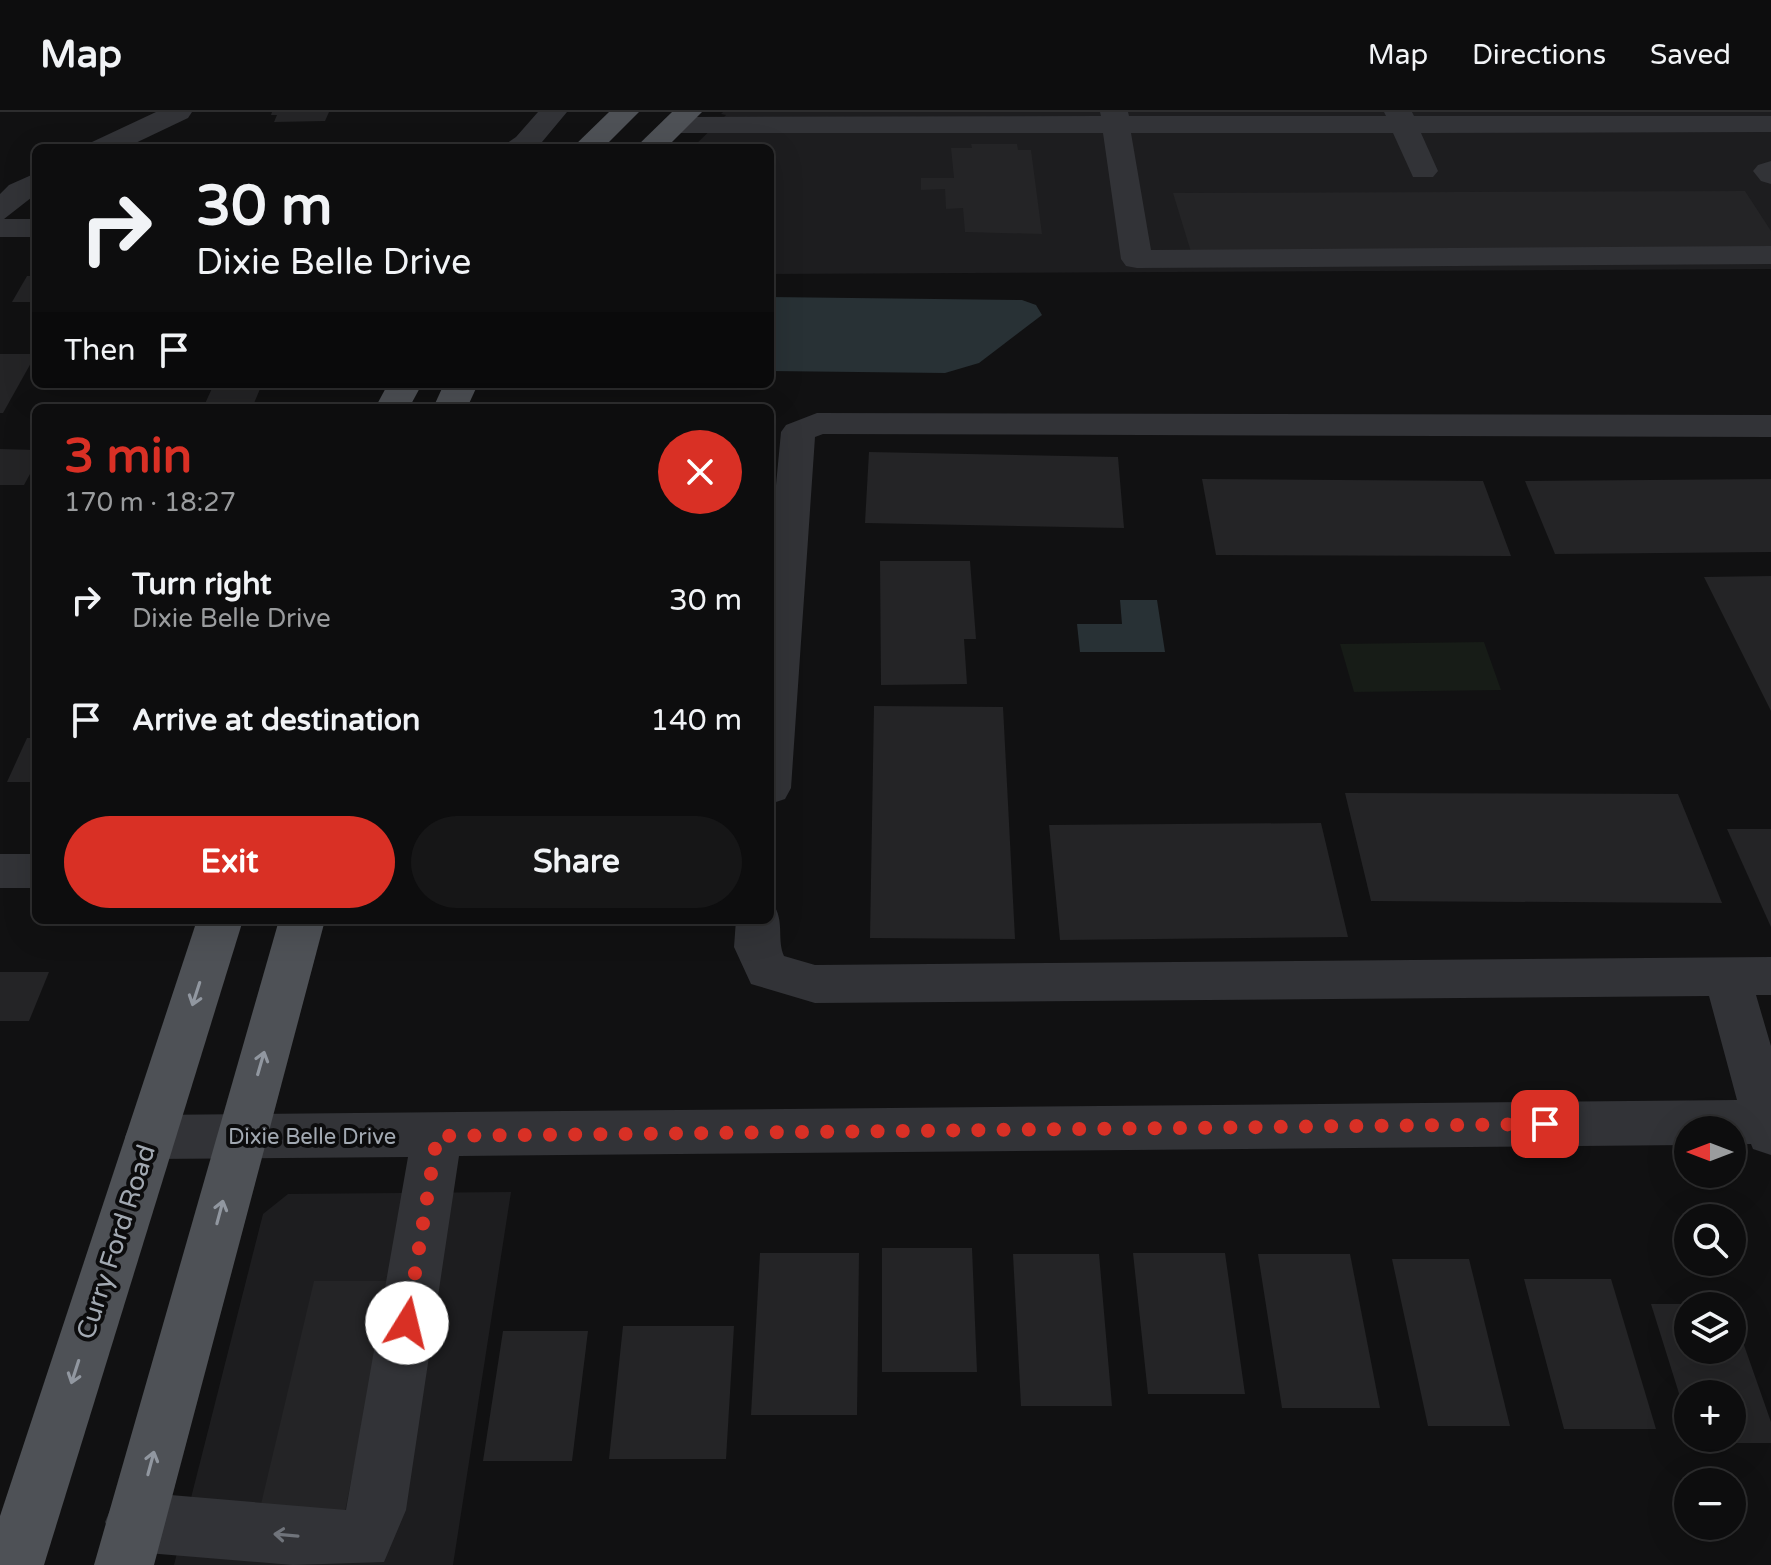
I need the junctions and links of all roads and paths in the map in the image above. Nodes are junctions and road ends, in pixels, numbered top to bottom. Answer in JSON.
{"nodes":[{"id":1,"x":178,"y":112,"type":"edge"},
{"id":2,"x":553,"y":112,"type":"edge"},
{"id":3,"x":617,"y":113,"type":"edge"},
{"id":4,"x":682,"y":118,"type":"edge"},
{"id":5,"x":1115,"y":118,"type":"edge"},
{"id":6,"x":1401,"y":118,"type":"edge"},
{"id":7,"x":1771,"y":124,"type":"edge"},
{"id":8,"x":110,"y":144,"type":"edge"},
{"id":9,"x":524,"y":144,"type":"edge"},
{"id":10,"x":590,"y":144,"type":"edge"},
{"id":11,"x":653,"y":144,"type":"edge"},
{"id":12,"x":1423,"y":171,"type":"dead end"},
{"id":13,"x":32,"y":184,"type":"edge"},
{"id":14,"x":0,"y":211,"type":"edge"},
{"id":15,"x":0,"y":228,"type":"edge"},
{"id":16,"x":32,"y":228,"type":"edge"},
{"id":17,"x":1771,"y":255,"type":"edge"},
{"id":18,"x":1771,"y":426,"type":"edge"},
{"id":19,"x":777,"y":621,"type":"edge"},
{"id":20,"x":774,"y":693,"type":"edge"},
{"id":21,"x":0,"y":871,"type":"edge"},
{"id":22,"x":32,"y":871,"type":"edge"},
{"id":23,"x":219,"y":924,"type":"edge"},
{"id":24,"x":301,"y":924,"type":"edge"},
{"id":25,"x":759,"y":924,"type":"edge"},
{"id":26,"x":1749,"y":976,"type":"edge"},
{"id":27,"x":1769,"y":1125,"type":"edge"},
{"id":28,"x":437,"y":1136,"type":"junction"},
{"id":29,"x":150,"y":1137,"type":"junction"},
{"id":30,"x":240,"y":1138,"type":"junction"},
{"id":31,"x":129,"y":1544,"type":"edge"},
{"id":32,"x":14,"y":1565,"type":"edge"}],
"edges":[{"from":1,"to":8,"type":"street"},
{"from":2,"to":9,"type":"street"},
{"from":3,"to":10,"type":"main road"},
{"from":4,"to":5,"type":"street"},
{"from":4,"to":11,"type":"main road"},
{"from":5,"to":6,"type":"street"},
{"from":5,"to":17,"type":"street"},
{"from":6,"to":7,"type":"street"},
{"from":6,"to":12,"type":"street"},
{"from":13,"to":14,"type":"street"},
{"from":15,"to":16,"type":"street"},
{"from":18,"to":19,"type":"street"},
{"from":19,"to":20,"type":"street"},
{"from":21,"to":22,"type":"street"},
{"from":23,"to":29,"type":"main road","name":"Curry Ford Road","one_way":true},
{"from":30,"to":24,"type":"main road","one_way":true},
{"from":25,"to":26,"type":"street"},
{"from":26,"to":27,"type":"street"},
{"from":27,"to":28,"type":"street","name":"Dixie Belle Drive"},
{"from":28,"to":30,"type":"street","name":"Dixie Belle Drive"},
{"from":28,"to":31,"type":"street","one_way":true},
{"from":29,"to":30,"type":"street","name":"Dixie Belle Drive"},
{"from":29,"to":32,"type":"main road","name":"Curry Ford Road","one_way":true},
{"from":31,"to":30,"type":"main road","one_way":true}]}
